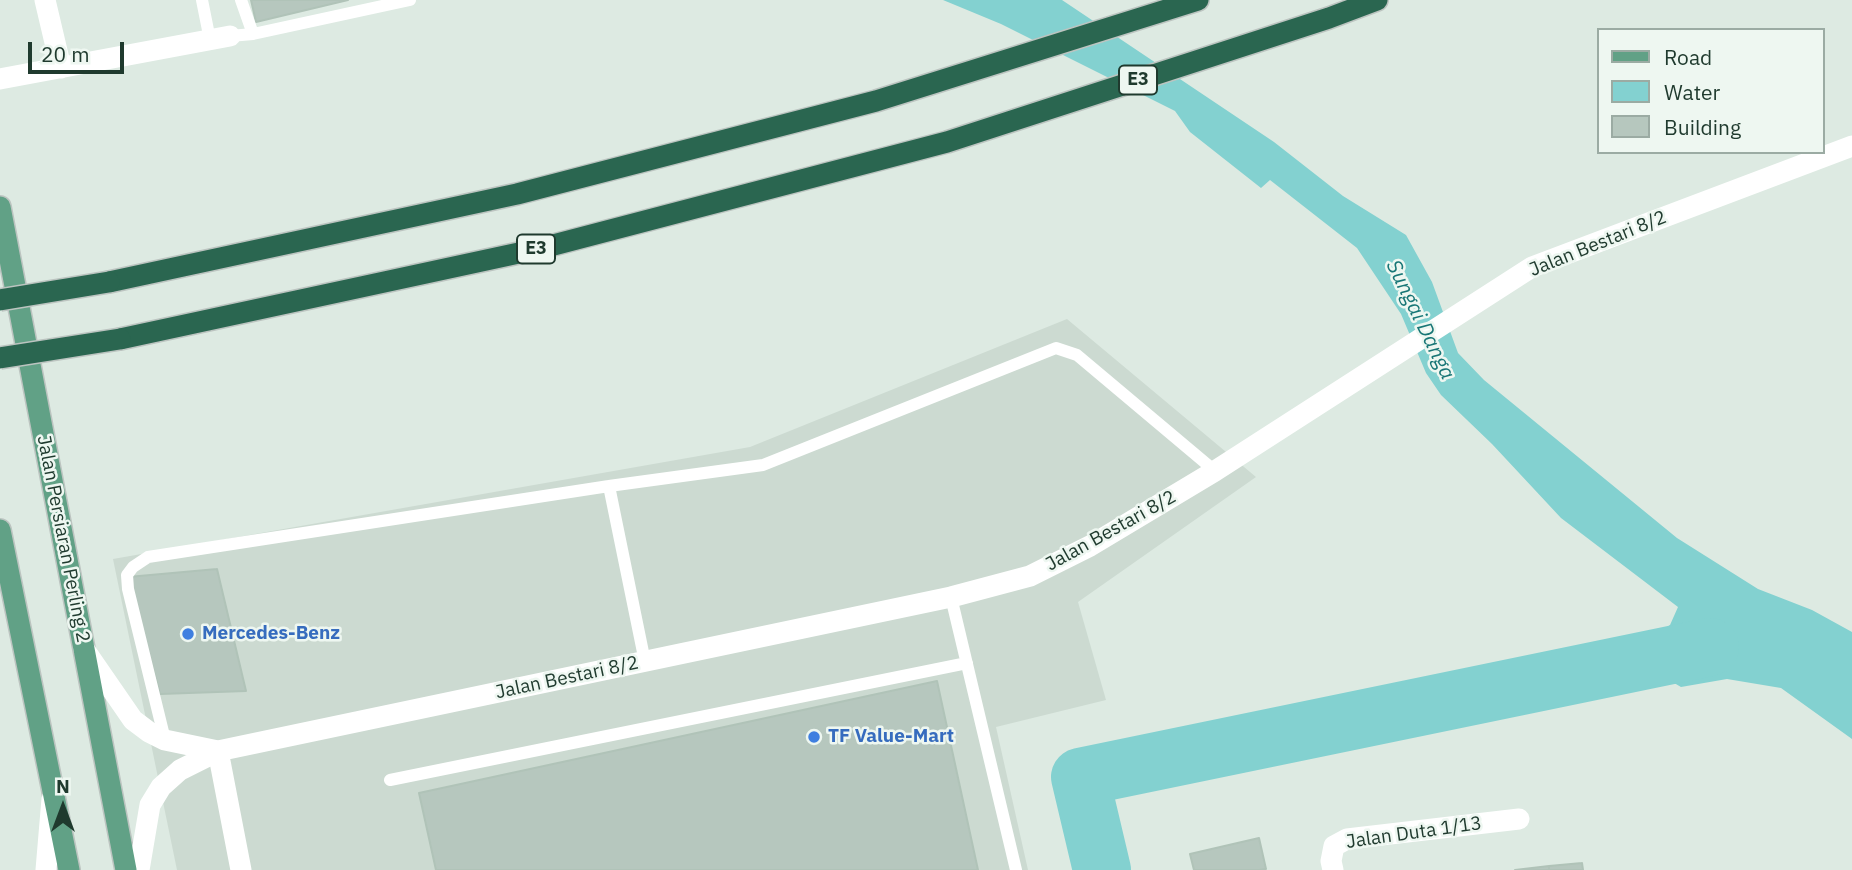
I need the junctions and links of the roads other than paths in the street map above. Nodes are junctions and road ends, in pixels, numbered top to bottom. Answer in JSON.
{"nodes":[{"id":1,"x":45,"y":0,"type":"edge"},
{"id":2,"x":202,"y":0,"type":"edge"},
{"id":3,"x":241,"y":0,"type":"edge"},
{"id":4,"x":410,"y":0,"type":"edge"},
{"id":5,"x":1198,"y":0,"type":"edge"},
{"id":6,"x":1377,"y":0,"type":"edge"},
{"id":7,"x":253,"y":34,"type":"junction"},
{"id":8,"x":220,"y":38,"type":"junction"},
{"id":9,"x":61,"y":68,"type":"junction"},
{"id":10,"x":0,"y":79,"type":"edge"},
{"id":11,"x":1852,"y":146,"type":"edge"},
{"id":12,"x":0,"y":207,"type":"edge"},
{"id":13,"x":0,"y":300,"type":"edge"},
{"id":14,"x":0,"y":358,"type":"edge"},
{"id":15,"x":1215,"y":471,"type":"junction"},
{"id":16,"x":608,"y":486,"type":"junction"},
{"id":17,"x":0,"y":530,"type":"edge"},
{"id":18,"x":951,"y":597,"type":"junction"},
{"id":19,"x":83,"y":649,"type":"junction"},
{"id":20,"x":645,"y":662,"type":"junction"},
{"id":21,"x":967,"y":663,"type":"junction"},
{"id":22,"x":165,"y":740,"type":"junction"},
{"id":23,"x":218,"y":751,"type":"junction"},
{"id":24,"x":390,"y":780,"type":"dead end"},
{"id":25,"x":53,"y":789,"type":"junction"},
{"id":26,"x":1519,"y":819,"type":"dead end"},
{"id":27,"x":46,"y":870,"type":"edge"},
{"id":28,"x":69,"y":870,"type":"edge"},
{"id":29,"x":126,"y":870,"type":"edge"},
{"id":30,"x":139,"y":870,"type":"edge"},
{"id":31,"x":241,"y":870,"type":"edge"},
{"id":32,"x":1016,"y":870,"type":"edge"},
{"id":33,"x":1333,"y":870,"type":"edge"}],
"edges":[{"from":1,"to":9,"type":"street"},
{"from":2,"to":8,"type":"lane"},
{"from":3,"to":7,"type":"lane"},
{"from":4,"to":7,"type":"lane"},
{"from":5,"to":13,"type":"highway","bridge":true},
{"from":6,"to":14,"type":"highway","number":"E3","bridge":true},
{"from":7,"to":8,"type":"lane"},
{"from":8,"to":9,"type":"street"},
{"from":9,"to":10,"type":"street"},
{"from":11,"to":15,"type":"street","name":"Jalan Bestari 8/2"},
{"from":12,"to":19,"type":"main road","name":"Jalan Persiaran Perling 2"},
{"from":15,"to":16,"type":"lane"},
{"from":15,"to":18,"type":"street","name":"Jalan Bestari 8/2"},
{"from":16,"to":20,"type":"lane"},
{"from":16,"to":22,"type":"lane"},
{"from":17,"to":25,"type":"main road"},
{"from":18,"to":20,"type":"street","name":"Jalan Bestari 8/2"},
{"from":18,"to":21,"type":"lane"},
{"from":19,"to":22,"type":"street","name":"Jalan Bestari 8/2"},
{"from":19,"to":29,"type":"main road","name":"Jalan Persiaran Perling 2"},
{"from":20,"to":23,"type":"street","name":"Jalan Bestari 8/2"},
{"from":21,"to":24,"type":"lane"},
{"from":21,"to":32,"type":"lane"},
{"from":22,"to":23,"type":"street","name":"Jalan Bestari 8/2"},
{"from":23,"to":30,"type":"street","name":"Jalan Bestari 8/2"},
{"from":23,"to":31,"type":"street"},
{"from":25,"to":27,"type":"street"},
{"from":25,"to":28,"type":"main road"},
{"from":26,"to":33,"type":"street","name":"Jalan Duta 1/13"}]}
